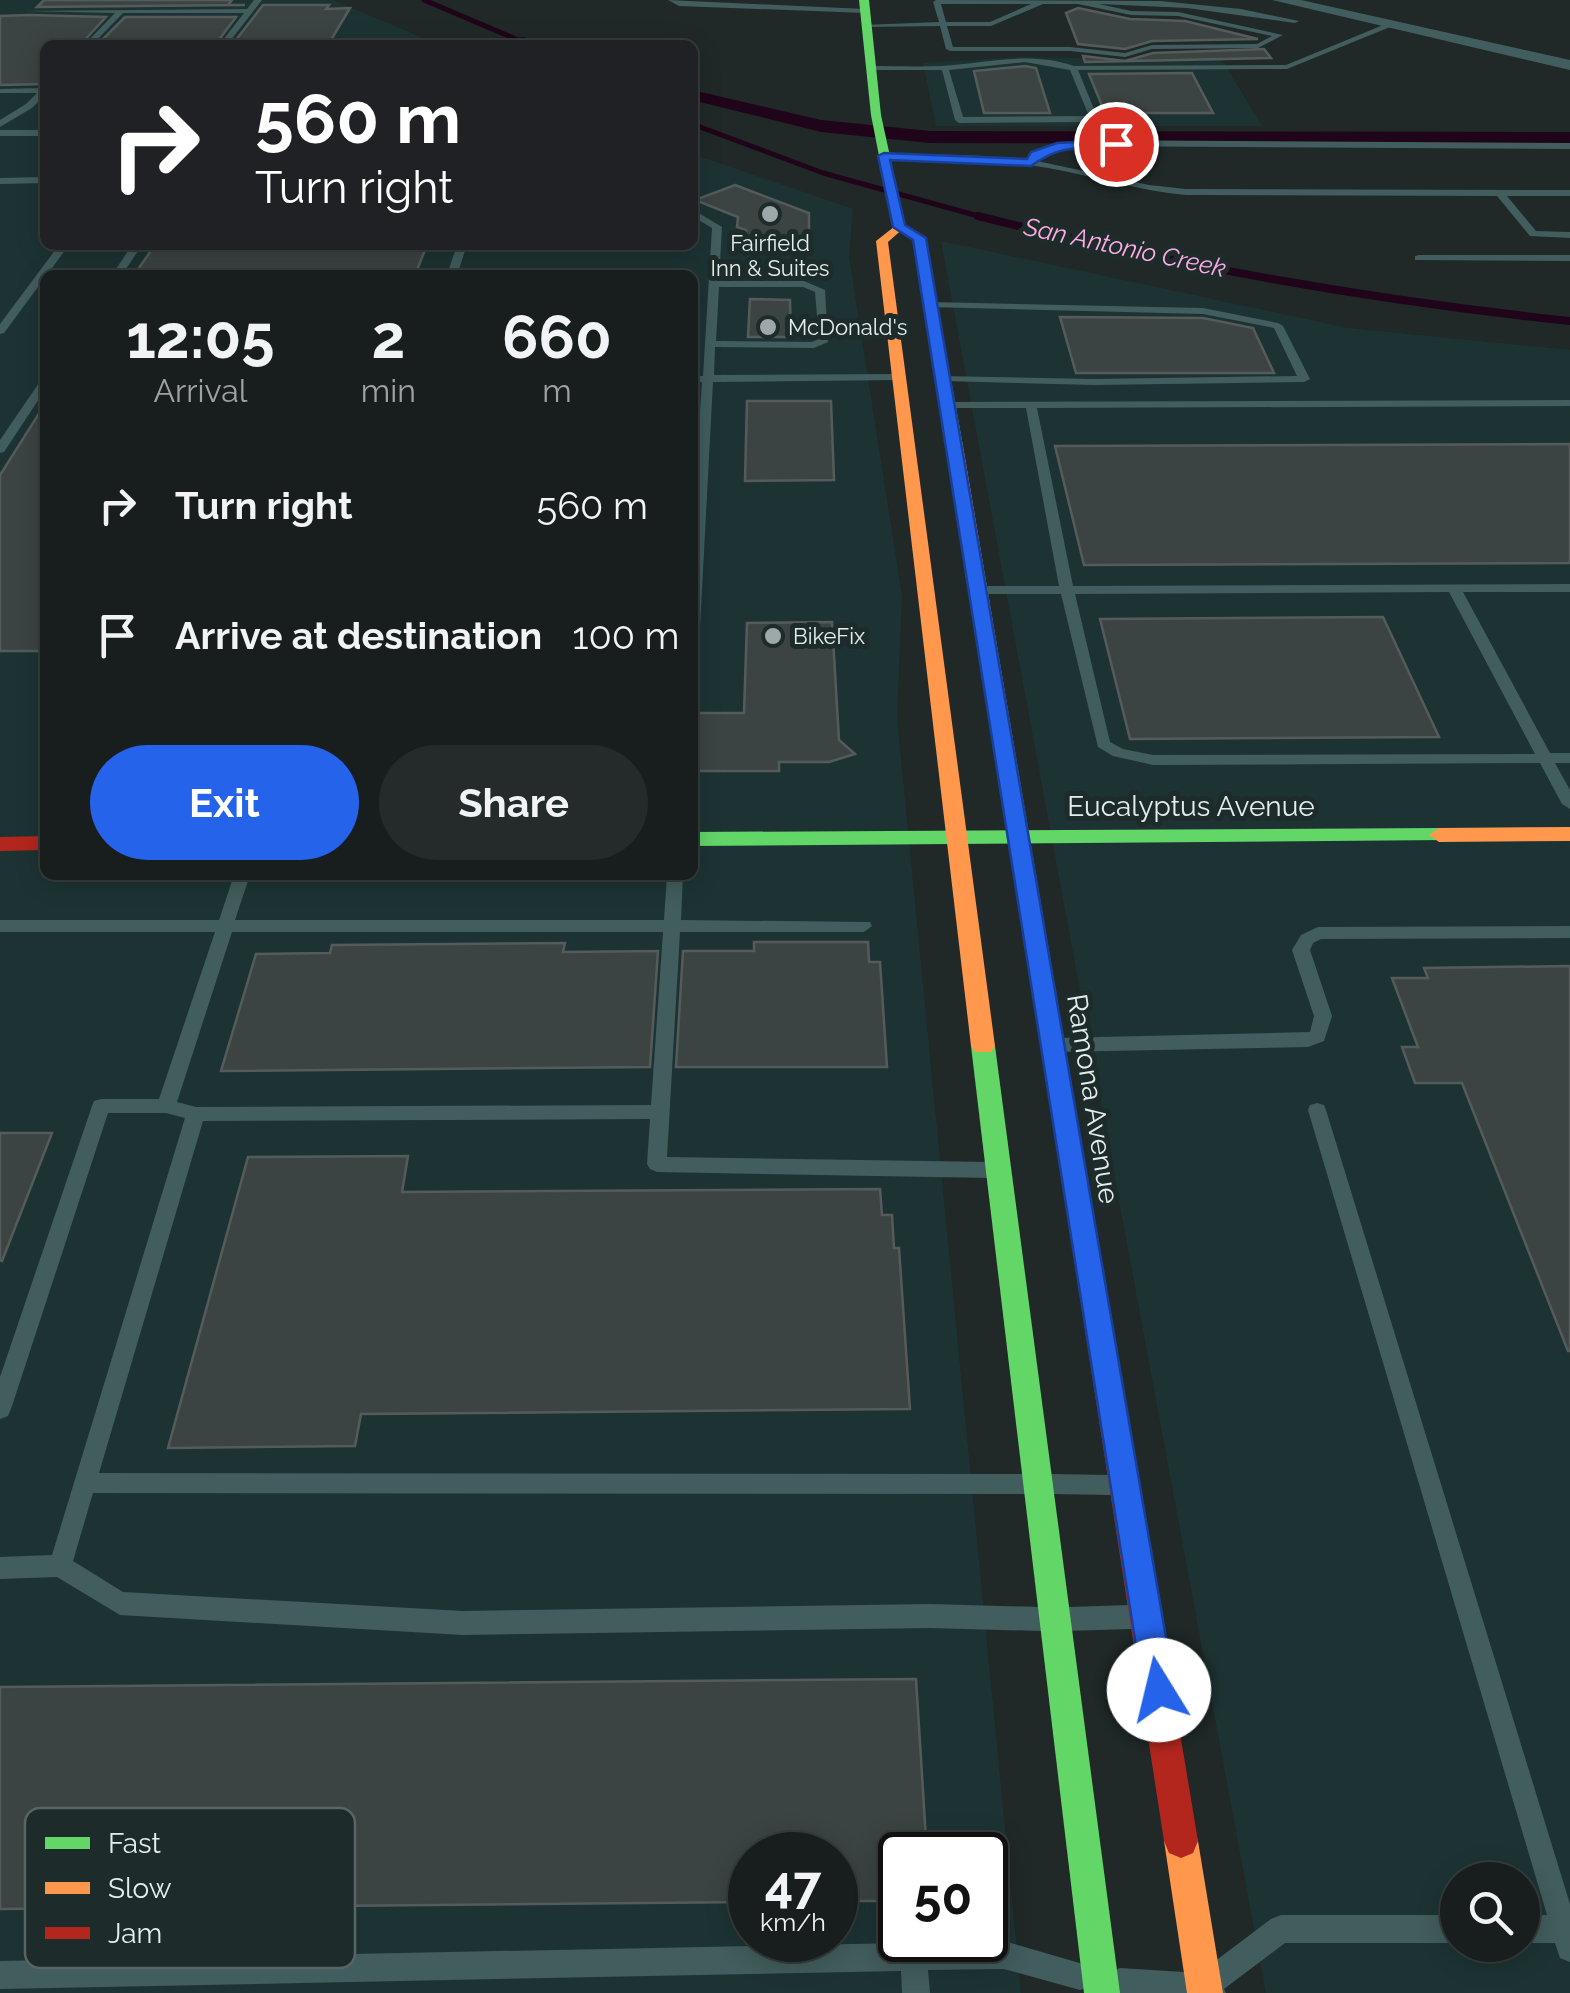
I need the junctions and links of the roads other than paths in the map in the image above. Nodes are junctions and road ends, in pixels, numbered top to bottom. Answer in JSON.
{"nodes":[{"id":1,"x":38,"y":0,"type":"edge"},
{"id":2,"x":258,"y":0,"type":"edge"},
{"id":3,"x":672,"y":0,"type":"edge"},
{"id":4,"x":1280,"y":0,"type":"edge"},
{"id":5,"x":1054,"y":1,"type":"edge"},
{"id":6,"x":1042,"y":2,"type":"edge"},
{"id":7,"x":1078,"y":2,"type":"edge"},
{"id":8,"x":810,"y":4,"type":"edge"},
{"id":9,"x":121,"y":11,"type":"junction"},
{"id":10,"x":248,"y":11,"type":"junction"},
{"id":11,"x":866,"y":12,"type":"edge"},
{"id":12,"x":1295,"y":21,"type":"dead end"},
{"id":13,"x":943,"y":24,"type":"junction"},
{"id":14,"x":1391,"y":25,"type":"junction"},
{"id":15,"x":992,"y":33,"type":"dead end"},
{"id":16,"x":93,"y":40,"type":"edge"},
{"id":17,"x":226,"y":40,"type":"edge"},
{"id":18,"x":997,"y":49,"type":"junction"},
{"id":19,"x":1570,"y":65,"type":"edge"},
{"id":20,"x":872,"y":68,"type":"junction"},
{"id":21,"x":944,"y":68,"type":"junction"},
{"id":22,"x":1073,"y":68,"type":"junction"},
{"id":23,"x":40,"y":91,"type":"edge"},
{"id":24,"x":0,"y":92,"type":"edge"},
{"id":25,"x":40,"y":95,"type":"edge"},
{"id":26,"x":0,"y":124,"type":"edge"},
{"id":27,"x":40,"y":132,"type":"edge"},
{"id":28,"x":0,"y":133,"type":"edge"},
{"id":29,"x":1570,"y":146,"type":"edge"},
{"id":30,"x":883,"y":154,"type":"junction"},
{"id":31,"x":1031,"y":163,"type":"junction"},
{"id":32,"x":0,"y":180,"type":"edge"},
{"id":33,"x":40,"y":180,"type":"edge"},
{"id":34,"x":1500,"y":193,"type":"junction"},
{"id":35,"x":1570,"y":193,"type":"edge"},
{"id":36,"x":698,"y":216,"type":"edge"},
{"id":37,"x":899,"y":227,"type":"junction"},
{"id":38,"x":1570,"y":234,"type":"edge"},
{"id":39,"x":1419,"y":258,"type":"dead end"},
{"id":40,"x":1570,"y":258,"type":"edge"},
{"id":41,"x":40,"y":277,"type":"edge"},
{"id":42,"x":714,"y":284,"type":"junction"},
{"id":43,"x":931,"y":305,"type":"junction"},
{"id":44,"x":0,"y":331,"type":"edge"},
{"id":45,"x":711,"y":344,"type":"junction"},
{"id":46,"x":900,"y":377,"type":"junction"},
{"id":47,"x":944,"y":378,"type":"junction"},
{"id":48,"x":698,"y":379,"type":"edge"},
{"id":49,"x":710,"y":379,"type":"junction"},
{"id":50,"x":40,"y":389,"type":"edge"},
{"id":51,"x":1570,"y":403,"type":"edge"},
{"id":52,"x":948,"y":406,"type":"junction"},
{"id":53,"x":1031,"y":406,"type":"junction"},
{"id":54,"x":0,"y":449,"type":"edge"},
{"id":55,"x":698,"y":557,"type":"edge"},
{"id":56,"x":1454,"y":588,"type":"junction"},
{"id":57,"x":1570,"y":588,"type":"edge"},
{"id":58,"x":980,"y":590,"type":"junction"},
{"id":59,"x":1067,"y":590,"type":"junction"},
{"id":60,"x":1545,"y":758,"type":"junction"},
{"id":61,"x":1570,"y":758,"type":"edge"},
{"id":62,"x":1570,"y":804,"type":"edge"},
{"id":63,"x":1570,"y":834,"type":"edge"},
{"id":64,"x":958,"y":837,"type":"junction"},
{"id":65,"x":1020,"y":837,"type":"junction"},
{"id":66,"x":698,"y":839,"type":"edge"},
{"id":67,"x":40,"y":843,"type":"edge"},
{"id":68,"x":0,"y":844,"type":"edge"},
{"id":69,"x":240,"y":880,"type":"edge"},
{"id":70,"x":676,"y":880,"type":"edge"},
{"id":71,"x":0,"y":926,"type":"edge"},
{"id":72,"x":672,"y":926,"type":"junction"},
{"id":73,"x":864,"y":926,"type":"dead end"},
{"id":74,"x":224,"y":928,"type":"junction"},
{"id":75,"x":1570,"y":932,"type":"edge"},
{"id":76,"x":1054,"y":1045,"type":"junction"},
{"id":77,"x":166,"y":1106,"type":"junction"},
{"id":78,"x":1316,"y":1110,"type":"dead end"},
{"id":79,"x":660,"y":1112,"type":"junction"},
{"id":80,"x":196,"y":1114,"type":"junction"},
{"id":81,"x":999,"y":1170,"type":"junction"},
{"id":82,"x":0,"y":1410,"type":"edge"},
{"id":83,"x":86,"y":1483,"type":"junction"},
{"id":84,"x":1038,"y":1484,"type":"junction"},
{"id":85,"x":1126,"y":1486,"type":"junction"},
{"id":86,"x":60,"y":1566,"type":"junction"},
{"id":87,"x":0,"y":1568,"type":"edge"},
{"id":88,"x":1146,"y":1616,"type":"junction"},
{"id":89,"x":1054,"y":1619,"type":"junction"},
{"id":90,"x":1440,"y":1929,"type":"edge"},
{"id":91,"x":1540,"y":1933,"type":"edge"},
{"id":92,"x":1567,"y":1938,"type":"edge"},
{"id":93,"x":1008,"y":1956,"type":"edge"},
{"id":94,"x":878,"y":1959,"type":"edge"},
{"id":95,"x":914,"y":1962,"type":"edge"},
{"id":96,"x":0,"y":1975,"type":"edge"},
{"id":97,"x":136,"y":1983,"type":"edge"},
{"id":98,"x":1101,"y":1987,"type":"edge"},
{"id":99,"x":1207,"y":1991,"type":"edge"},
{"id":100,"x":916,"y":1993,"type":"edge"}],
"edges":[{"from":1,"to":9,"type":"lane"},
{"from":2,"to":10,"type":"lane"},
{"from":3,"to":8,"type":"lane"},
{"from":4,"to":14,"type":"street"},
{"from":5,"to":6,"type":"lane"},
{"from":5,"to":7,"type":"lane"},
{"from":6,"to":13,"type":"lane"},
{"from":6,"to":13,"type":"lane"},
{"from":7,"to":12,"type":"lane"},
{"from":7,"to":18,"type":"lane"},
{"from":8,"to":11,"type":"lane"},
{"from":9,"to":10,"type":"lane"},
{"from":9,"to":16,"type":"lane"},
{"from":10,"to":17,"type":"lane"},
{"from":11,"to":13,"type":"lane"},
{"from":11,"to":20,"type":"main road","name":"Ramona Avenue"},
{"from":13,"to":18,"type":"lane"},
{"from":14,"to":19,"type":"street"},
{"from":14,"to":22,"type":"lane"},
{"from":15,"to":18,"type":"lane"},
{"from":20,"to":21,"type":"lane"},
{"from":20,"to":30,"type":"main road","name":"Ramona Avenue"},
{"from":21,"to":22,"type":"lane"},
{"from":21,"to":22,"type":"lane"},
{"from":23,"to":24,"type":"lane"},
{"from":25,"to":26,"type":"lane"},
{"from":27,"to":28,"type":"lane"},
{"from":29,"to":31,"type":"lane"},
{"from":30,"to":31,"type":"lane"},
{"from":30,"to":37,"type":"main road","name":"Ramona Avenue"},
{"from":31,"to":34,"type":"lane"},
{"from":32,"to":33,"type":"lane"},
{"from":34,"to":35,"type":"lane"},
{"from":34,"to":38,"type":"lane"},
{"from":36,"to":42,"type":"lane"},
{"from":37,"to":43,"type":"main road","name":"Ramona Avenue"},
{"from":37,"to":46,"type":"main road"},
{"from":39,"to":40,"type":"lane"},
{"from":41,"to":44,"type":"lane"},
{"from":42,"to":45,"type":"lane"},
{"from":42,"to":45,"type":"lane"},
{"from":43,"to":47,"type":"main road","name":"Ramona Avenue"},
{"from":43,"to":47,"type":"lane"},
{"from":45,"to":49,"type":"lane"},
{"from":46,"to":47,"type":"main road"},
{"from":46,"to":49,"type":"lane"},
{"from":46,"to":64,"type":"main road"},
{"from":47,"to":52,"type":"main road","name":"Ramona Avenue"},
{"from":48,"to":49,"type":"lane"},
{"from":49,"to":55,"type":"lane"},
{"from":50,"to":54,"type":"lane"},
{"from":51,"to":53,"type":"lane"},
{"from":52,"to":53,"type":"lane"},
{"from":52,"to":58,"type":"main road","name":"Ramona Avenue"},
{"from":53,"to":59,"type":"lane"},
{"from":56,"to":57,"type":"lane"},
{"from":56,"to":59,"type":"lane"},
{"from":56,"to":60,"type":"lane"},
{"from":58,"to":59,"type":"lane"},
{"from":58,"to":65,"type":"main road","name":"Ramona Avenue"},
{"from":59,"to":60,"type":"lane"},
{"from":60,"to":61,"type":"lane"},
{"from":60,"to":62,"type":"lane"},
{"from":63,"to":65,"type":"main road","name":"Eucalyptus Avenue"},
{"from":64,"to":65,"type":"main road","name":"Eucalyptus Avenue"},
{"from":64,"to":66,"type":"main road","name":"Eucalyptus Avenue"},
{"from":64,"to":81,"type":"main road"},
{"from":65,"to":76,"type":"main road","name":"Ramona Avenue"},
{"from":67,"to":68,"type":"main road"},
{"from":69,"to":74,"type":"lane"},
{"from":70,"to":72,"type":"lane"},
{"from":71,"to":74,"type":"lane"},
{"from":72,"to":73,"type":"lane"},
{"from":72,"to":74,"type":"lane"},
{"from":72,"to":79,"type":"lane"},
{"from":74,"to":77,"type":"lane"},
{"from":75,"to":76,"type":"lane"},
{"from":76,"to":85,"type":"main road","name":"Ramona Avenue"},
{"from":77,"to":80,"type":"lane"},
{"from":77,"to":82,"type":"lane"},
{"from":78,"to":92,"type":"lane"},
{"from":79,"to":80,"type":"lane"},
{"from":79,"to":81,"type":"lane"},
{"from":80,"to":83,"type":"lane"},
{"from":81,"to":84,"type":"main road"},
{"from":83,"to":84,"type":"lane"},
{"from":83,"to":86,"type":"lane"},
{"from":84,"to":85,"type":"lane"},
{"from":84,"to":89,"type":"main road"},
{"from":85,"to":88,"type":"main road","name":"Ramona Avenue"},
{"from":86,"to":87,"type":"lane"},
{"from":86,"to":89,"type":"lane"},
{"from":88,"to":89,"type":"lane"},
{"from":88,"to":99,"type":"main road","name":"Ramona Avenue"},
{"from":89,"to":98,"type":"main road"},
{"from":90,"to":99,"type":"lane"},
{"from":91,"to":92,"type":"lane"},
{"from":93,"to":98,"type":"lane"},
{"from":94,"to":97,"type":"lane"},
{"from":95,"to":100,"type":"lane"},
{"from":96,"to":97,"type":"lane"},
{"from":98,"to":99,"type":"lane"}]}
